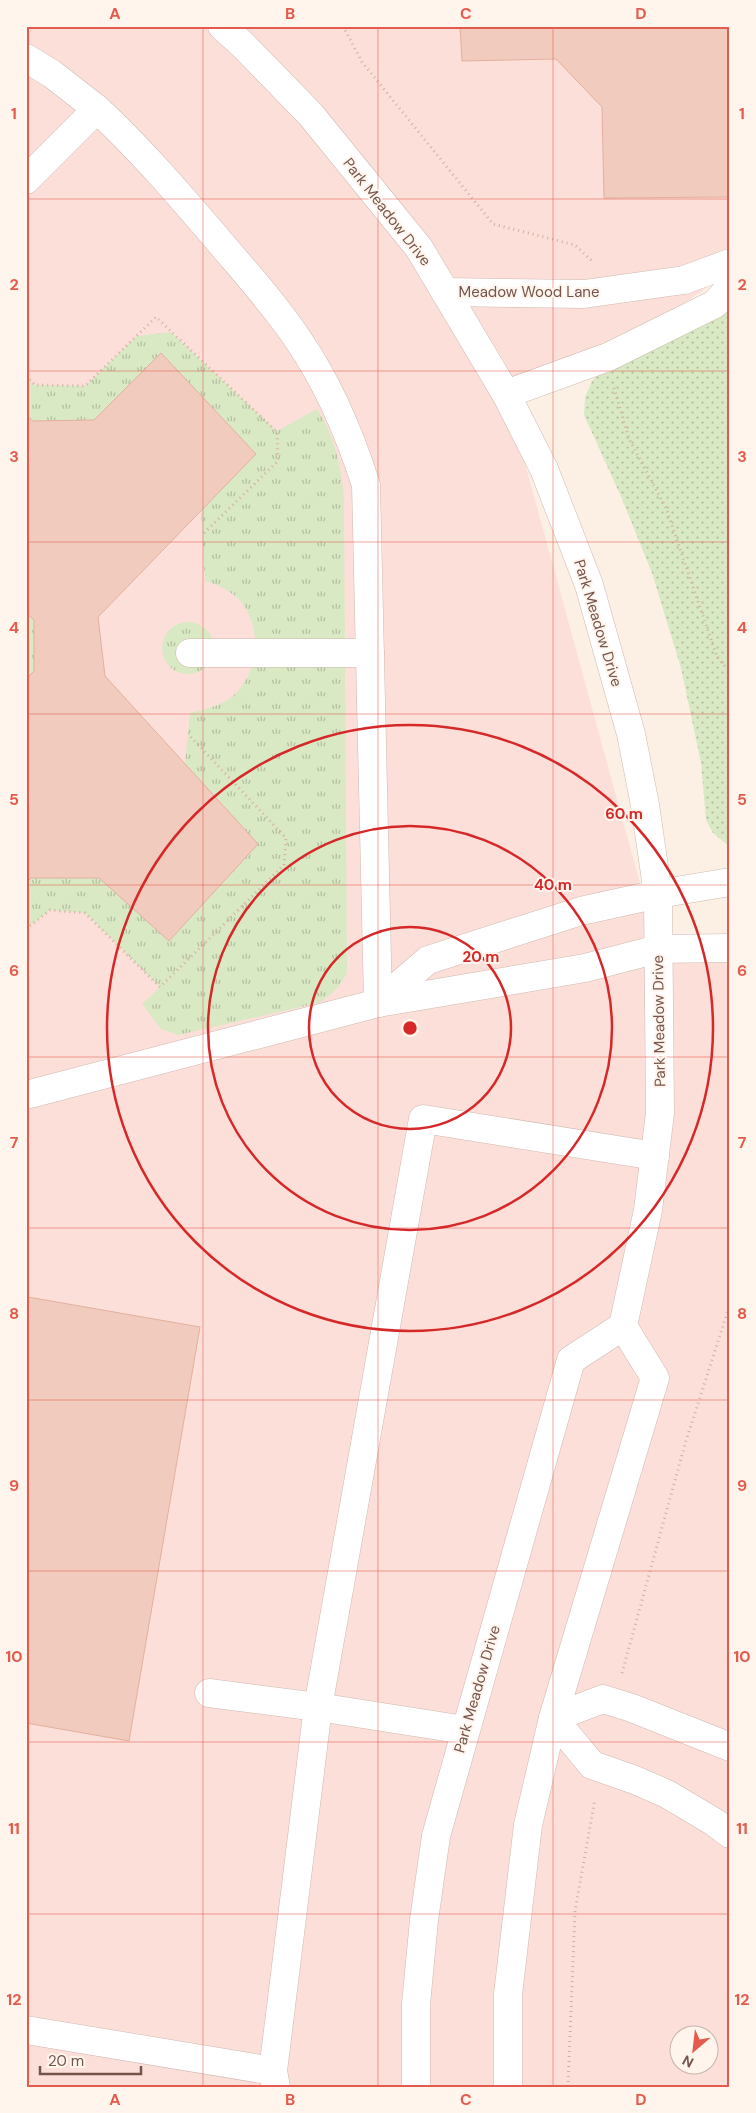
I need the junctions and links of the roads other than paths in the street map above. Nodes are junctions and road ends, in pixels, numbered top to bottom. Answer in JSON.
{"nodes":[{"id":1,"x":222,"y":26,"type":"edge"},
{"id":2,"x":26,"y":58,"type":"edge"},
{"id":3,"x":97,"y":109,"type":"junction"},
{"id":4,"x":26,"y":180,"type":"edge"},
{"id":5,"x":730,"y":262,"type":"edge"},
{"id":6,"x":730,"y":287,"type":"edge"},
{"id":7,"x":445,"y":292,"type":"junction"},
{"id":8,"x":506,"y":394,"type":"junction"},
{"id":9,"x":190,"y":653,"type":"dead end"},
{"id":10,"x":370,"y":653,"type":"junction"},
{"id":11,"x":730,"y":882,"type":"edge"},
{"id":12,"x":658,"y":894,"type":"junction"},
{"id":13,"x":730,"y":948,"type":"edge"},
{"id":14,"x":658,"y":949,"type":"junction"},
{"id":15,"x":378,"y":1003,"type":"junction"},
{"id":16,"x":26,"y":1096,"type":"edge"},
{"id":17,"x":655,"y":1156,"type":"junction"},
{"id":18,"x":623,"y":1326,"type":"junction"},
{"id":19,"x":210,"y":1693,"type":"dead end"},
{"id":20,"x":318,"y":1707,"type":"junction"},
{"id":21,"x":554,"y":1718,"type":"junction"},
{"id":22,"x":465,"y":1730,"type":"junction"},
{"id":23,"x":730,"y":1747,"type":"edge"},
{"id":24,"x":730,"y":1834,"type":"edge"},
{"id":25,"x":26,"y":2030,"type":"edge"},
{"id":26,"x":274,"y":2079,"type":"edge"},
{"id":27,"x":416,"y":2087,"type":"edge"},
{"id":28,"x":508,"y":2087,"type":"edge"}],
"edges":[{"from":1,"to":7,"type":"street","name":"Park Meadow Drive"},
{"from":2,"to":3,"type":"street"},
{"from":3,"to":4,"type":"street"},
{"from":3,"to":10,"type":"street"},
{"from":5,"to":7,"type":"street","name":"Meadow Wood Lane"},
{"from":6,"to":8,"type":"street"},
{"from":7,"to":8,"type":"street","name":"Park Meadow Drive"},
{"from":8,"to":12,"type":"street","name":"Park Meadow Drive"},
{"from":9,"to":10,"type":"street"},
{"from":10,"to":15,"type":"street"},
{"from":11,"to":12,"type":"street"},
{"from":12,"to":14,"type":"street","name":"Park Meadow Drive"},
{"from":12,"to":15,"type":"street"},
{"from":13,"to":14,"type":"street"},
{"from":14,"to":15,"type":"street"},
{"from":14,"to":17,"type":"street","name":"Park Meadow Drive"},
{"from":15,"to":16,"type":"street"},
{"from":17,"to":18,"type":"street","name":"Park Meadow Drive"},
{"from":17,"to":20,"type":"street"},
{"from":18,"to":21,"type":"street"},
{"from":18,"to":22,"type":"street","name":"Park Meadow Drive"},
{"from":19,"to":20,"type":"street"},
{"from":20,"to":22,"type":"street"},
{"from":20,"to":26,"type":"street"},
{"from":21,"to":23,"type":"street"},
{"from":21,"to":24,"type":"street"},
{"from":21,"to":28,"type":"street"},
{"from":22,"to":27,"type":"street","name":"Park Meadow Drive"},
{"from":25,"to":26,"type":"street"}]}
